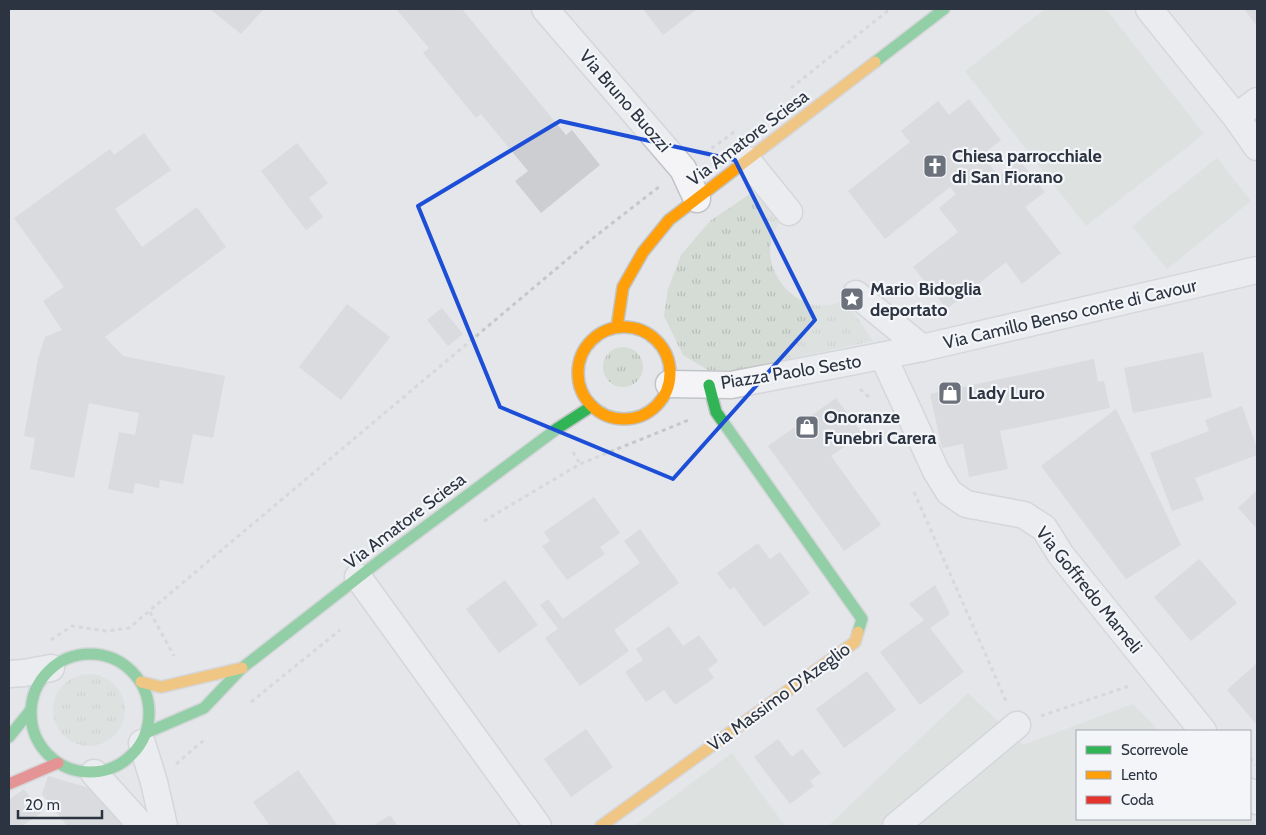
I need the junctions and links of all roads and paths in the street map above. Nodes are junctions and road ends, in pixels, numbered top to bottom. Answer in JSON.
{"nodes":[{"id":1,"x":545,"y":9,"type":"edge"},
{"id":2,"x":890,"y":9,"type":"edge"},
{"id":3,"x":944,"y":9,"type":"edge"},
{"id":4,"x":1149,"y":9,"type":"edge"},
{"id":5,"x":783,"y":94,"type":"dead end"},
{"id":6,"x":1257,"y":101,"type":"edge"},
{"id":7,"x":1236,"y":117,"type":"junction"},
{"id":8,"x":744,"y":125,"type":"dead end"},
{"id":9,"x":1257,"y":147,"type":"edge"},
{"id":10,"x":747,"y":160,"type":"junction"},
{"id":11,"x":683,"y":169,"type":"junction"},
{"id":12,"x":697,"y":199,"type":"junction"},
{"id":13,"x":789,"y":212,"type":"dead end"},
{"id":14,"x":1257,"y":270,"type":"edge"},
{"id":15,"x":856,"y":294,"type":"dead end"},
{"id":16,"x":617,"y":327,"type":"junction"},
{"id":17,"x":922,"y":348,"type":"junction"},
{"id":18,"x":882,"y":356,"type":"junction"},
{"id":19,"x":669,"y":384,"type":"junction"},
{"id":20,"x":709,"y":385,"type":"junction"},
{"id":21,"x":854,"y":385,"type":"dead end"},
{"id":22,"x":871,"y":400,"type":"dead end"},
{"id":23,"x":592,"y":406,"type":"junction"},
{"id":24,"x":716,"y":412,"type":"junction"},
{"id":25,"x":912,"y":488,"type":"dead end"},
{"id":26,"x":475,"y":526,"type":"dead end"},
{"id":27,"x":358,"y":577,"type":"junction"},
{"id":28,"x":376,"y":601,"type":"junction"},
{"id":29,"x":44,"y":643,"type":"dead end"},
{"id":30,"x":51,"y":668,"type":"junction"},
{"id":31,"x":242,"y":668,"type":"junction"},
{"id":32,"x":9,"y":674,"type":"edge"},
{"id":33,"x":140,"y":682,"type":"junction"},
{"id":34,"x":1138,"y":691,"type":"dead end"},
{"id":35,"x":247,"y":706,"type":"dead end"},
{"id":36,"x":30,"y":711,"type":"junction"},
{"id":37,"x":1016,"y":725,"type":"junction"},
{"id":38,"x":1202,"y":730,"type":"edge"},
{"id":39,"x":210,"y":736,"type":"dead end"},
{"id":40,"x":9,"y":737,"type":"edge"},
{"id":41,"x":144,"y":738,"type":"junction"},
{"id":42,"x":58,"y":763,"type":"junction"},
{"id":43,"x":94,"y":772,"type":"junction"},
{"id":44,"x":154,"y":782,"type":"junction"},
{"id":45,"x":9,"y":784,"type":"edge"},
{"id":46,"x":142,"y":826,"type":"edge"},
{"id":47,"x":164,"y":826,"type":"edge"},
{"id":48,"x":538,"y":826,"type":"edge"},
{"id":49,"x":601,"y":826,"type":"edge"},
{"id":50,"x":896,"y":826,"type":"edge"}],
"edges":[{"from":1,"to":11,"type":"street","name":"Via Bruno Buozzi"},
{"from":2,"to":5,"type":"path"},
{"from":3,"to":10,"type":"street","name":"Via Amatore Sciesa"},
{"from":4,"to":7,"type":"street"},
{"from":6,"to":7,"type":"street"},
{"from":7,"to":9,"type":"street"},
{"from":8,"to":11,"type":"path"},
{"from":10,"to":12,"type":"street","name":"Via Amatore Sciesa"},
{"from":10,"to":13,"type":"street"},
{"from":11,"to":12,"type":"street","name":"Via Bruno Buozzi"},
{"from":11,"to":29,"type":"path"},
{"from":12,"to":16,"type":"street","name":"Via Amatore Sciesa"},
{"from":14,"to":17,"type":"street","name":"Via Camillo Benso conte di Cavour"},
{"from":15,"to":17,"type":"street"},
{"from":16,"to":19,"type":"street"},
{"from":16,"to":23,"type":"street"},
{"from":17,"to":18,"type":"street","name":"Via Camillo Benso conte di Cavour"},
{"from":18,"to":20,"type":"street","name":"Piazza Paolo Sesto"},
{"from":18,"to":38,"type":"street","name":"Via Goffredo Mameli"},
{"from":19,"to":20,"type":"street","name":"Piazza Paolo Sesto"},
{"from":19,"to":23,"type":"street"},
{"from":20,"to":24,"type":"street","name":"Via Massimo D'Azeglio"},
{"from":21,"to":22,"type":"path"},
{"from":23,"to":27,"type":"street","name":"Via Amatore Sciesa"},
{"from":24,"to":26,"type":"path"},
{"from":24,"to":49,"type":"street","name":"Via Massimo D'Azeglio"},
{"from":25,"to":37,"type":"path"},
{"from":27,"to":28,"type":"street"},
{"from":27,"to":31,"type":"street","name":"Via Amatore Sciesa"},
{"from":28,"to":35,"type":"path"},
{"from":28,"to":48,"type":"street"},
{"from":30,"to":32,"type":"street"},
{"from":30,"to":33,"type":"street"},
{"from":30,"to":36,"type":"street"},
{"from":31,"to":33,"type":"street","name":"Via Amatore Sciesa"},
{"from":31,"to":41,"type":"street","name":"Via Amatore Sciesa"},
{"from":33,"to":41,"type":"street"},
{"from":34,"to":37,"type":"path"},
{"from":36,"to":40,"type":"street"},
{"from":36,"to":42,"type":"street"},
{"from":37,"to":50,"type":"street"},
{"from":39,"to":44,"type":"path"},
{"from":41,"to":43,"type":"street"},
{"from":41,"to":44,"type":"street"},
{"from":42,"to":43,"type":"street"},
{"from":42,"to":45,"type":"street"},
{"from":43,"to":46,"type":"street"},
{"from":44,"to":47,"type":"street"}]}
